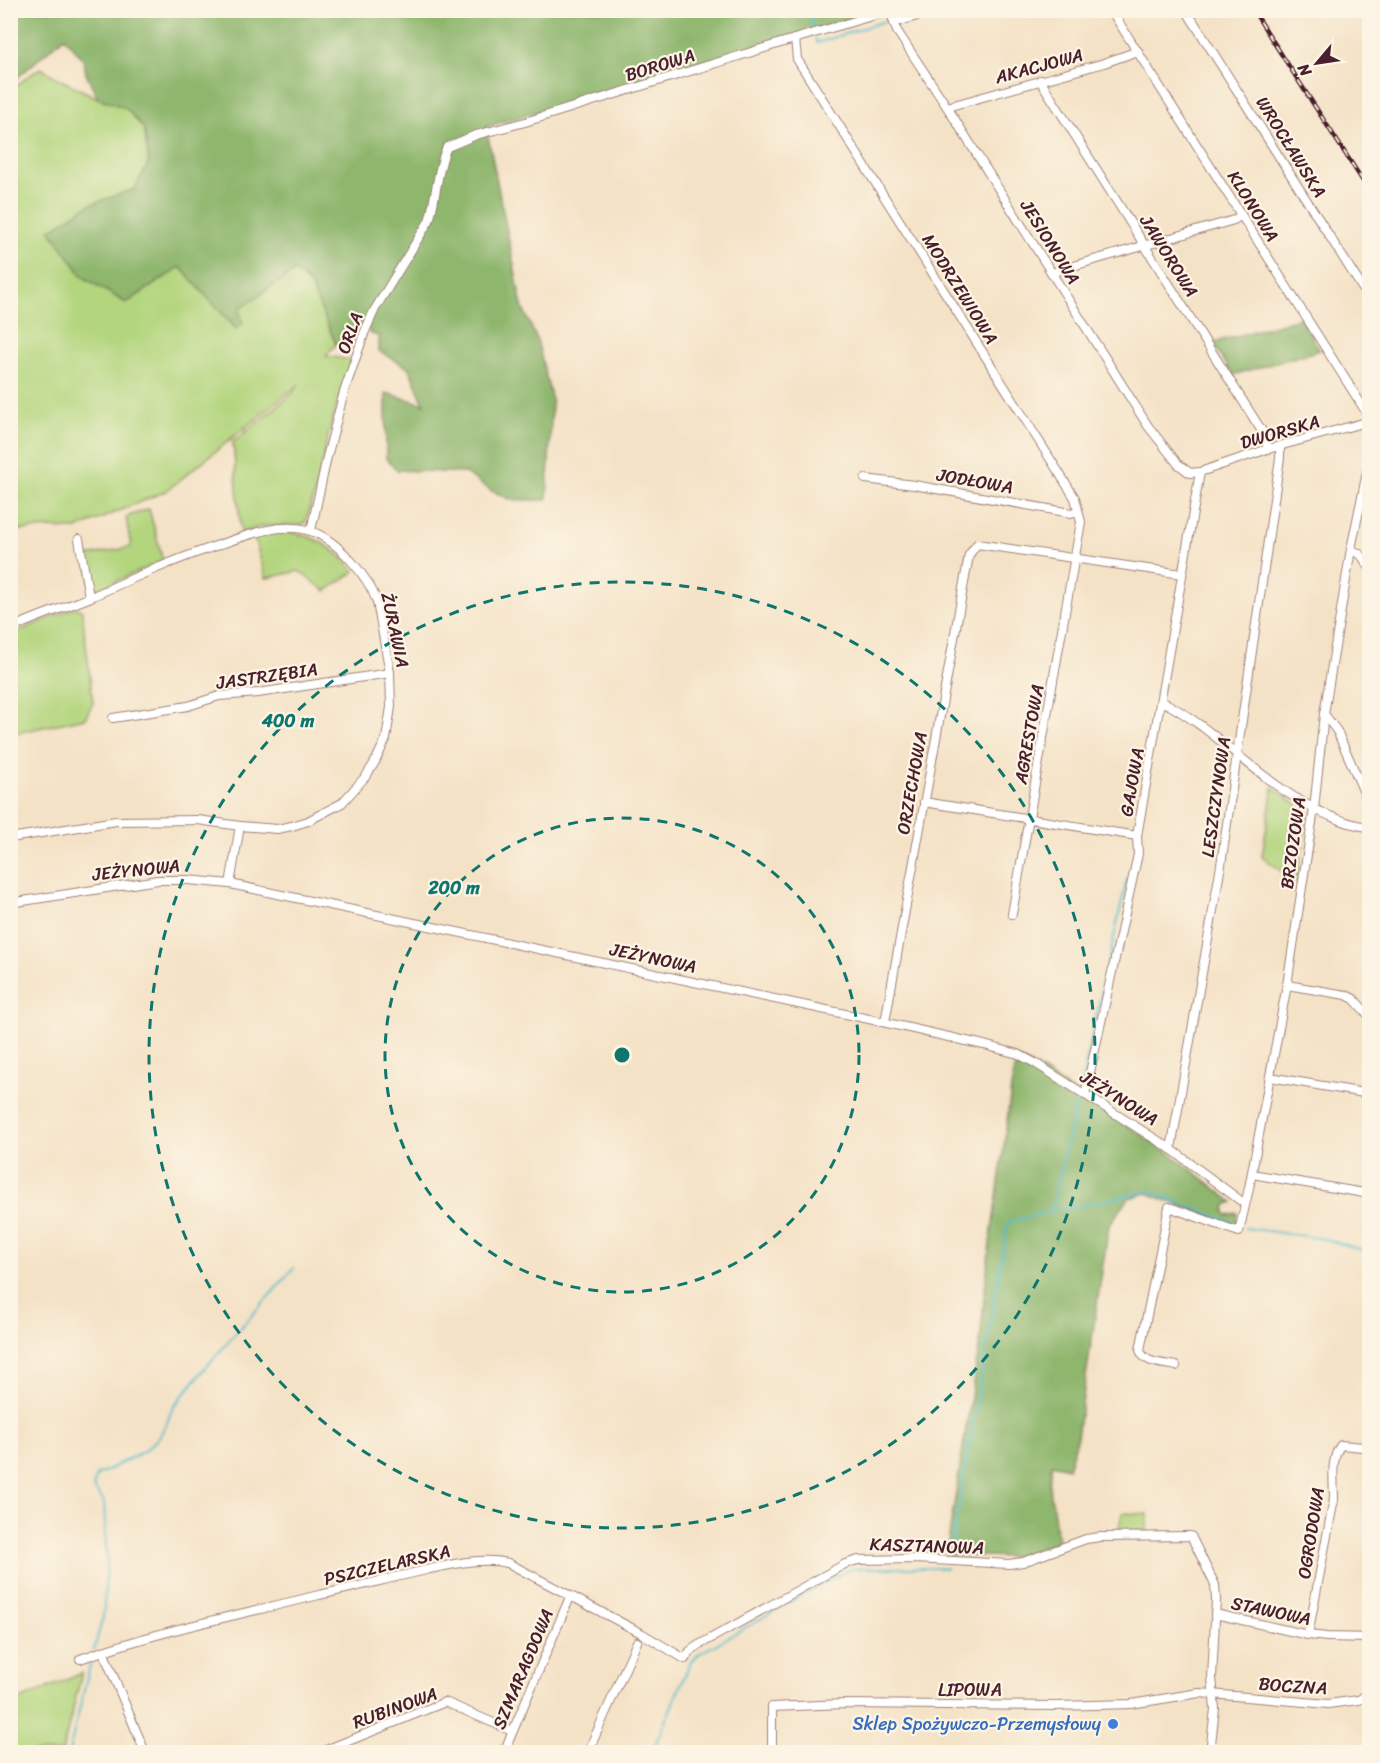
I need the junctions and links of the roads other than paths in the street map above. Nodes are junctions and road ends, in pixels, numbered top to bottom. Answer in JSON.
{"nodes":[{"id":1,"x":938,"y":10,"type":"edge"},
{"id":2,"x":1111,"y":10,"type":"edge"},
{"id":3,"x":1186,"y":10,"type":"edge"},
{"id":4,"x":891,"y":11,"type":"edge"},
{"id":5,"x":894,"y":23,"type":"junction"},
{"id":6,"x":795,"y":39,"type":"junction"},
{"id":7,"x":1137,"y":51,"type":"junction"},
{"id":8,"x":1040,"y":80,"type":"junction"},
{"id":9,"x":947,"y":106,"type":"junction"},
{"id":10,"x":443,"y":156,"type":"joint"},
{"id":11,"x":1241,"y":215,"type":"junction"},
{"id":12,"x":1145,"y":244,"type":"junction"},
{"id":13,"x":1052,"y":274,"type":"junction"},
{"id":14,"x":1370,"y":300,"type":"edge"},
{"id":15,"x":1370,"y":419,"type":"edge"},
{"id":16,"x":1280,"y":447,"type":"junction"},
{"id":17,"x":1268,"y":449,"type":"junction"},
{"id":18,"x":1370,"y":458,"type":"edge"},
{"id":19,"x":1200,"y":472,"type":"junction"},
{"id":20,"x":865,"y":479,"type":"dead end"},
{"id":21,"x":1078,"y":511,"type":"junction"},
{"id":22,"x":311,"y":531,"type":"junction"},
{"id":23,"x":79,"y":539,"type":"dead end"},
{"id":24,"x":1352,"y":549,"type":"junction"},
{"id":25,"x":1075,"y":559,"type":"junction"},
{"id":26,"x":1370,"y":568,"type":"edge"},
{"id":27,"x":1182,"y":574,"type":"junction"},
{"id":28,"x":89,"y":597,"type":"junction"},
{"id":29,"x":10,"y":629,"type":"edge"},
{"id":30,"x":390,"y":673,"type":"junction"},
{"id":31,"x":1161,"y":701,"type":"junction"},
{"id":32,"x":1324,"y":714,"type":"junction"},
{"id":33,"x":113,"y":718,"type":"dead end"},
{"id":34,"x":1237,"y":753,"type":"junction"},
{"id":35,"x":924,"y":802,"type":"junction"},
{"id":36,"x":1370,"y":806,"type":"edge"},
{"id":37,"x":1314,"y":809,"type":"junction"},
{"id":38,"x":1029,"y":818,"type":"junction"},
{"id":39,"x":240,"y":826,"type":"junction"},
{"id":40,"x":1370,"y":827,"type":"edge"},
{"id":41,"x":1137,"y":836,"type":"junction"},
{"id":42,"x":10,"y":838,"type":"edge"},
{"id":43,"x":230,"y":884,"type":"junction"},
{"id":44,"x":10,"y":903,"type":"edge"},
{"id":45,"x":1012,"y":914,"type":"dead end"},
{"id":46,"x":1287,"y":985,"type":"junction"},
{"id":47,"x":1370,"y":1017,"type":"edge"},
{"id":48,"x":885,"y":1022,"type":"junction"},
{"id":49,"x":1270,"y":1077,"type":"junction"},
{"id":50,"x":1370,"y":1094,"type":"edge"},
{"id":51,"x":1085,"y":1095,"type":"junction"},
{"id":52,"x":1171,"y":1149,"type":"junction"},
{"id":53,"x":1252,"y":1174,"type":"junction"},
{"id":54,"x":1370,"y":1194,"type":"edge"},
{"id":55,"x":1245,"y":1204,"type":"junction"},
{"id":56,"x":1176,"y":1366,"type":"dead end"},
{"id":57,"x":1370,"y":1428,"type":"edge"},
{"id":58,"x":1369,"y":1444,"type":"edge"},
{"id":59,"x":1191,"y":1536,"type":"joint"},
{"id":60,"x":570,"y":1597,"type":"junction"},
{"id":61,"x":1215,"y":1614,"type":"junction"},
{"id":62,"x":1308,"y":1635,"type":"junction"},
{"id":63,"x":1370,"y":1638,"type":"edge"},
{"id":64,"x":637,"y":1642,"type":"dead end"},
{"id":65,"x":103,"y":1651,"type":"junction"},
{"id":66,"x":80,"y":1659,"type":"dead end"},
{"id":67,"x":685,"y":1659,"type":"joint"},
{"id":68,"x":1370,"y":1692,"type":"edge"},
{"id":69,"x":1213,"y":1694,"type":"junction"},
{"id":70,"x":512,"y":1731,"type":"junction"},
{"id":71,"x":145,"y":1752,"type":"edge"},
{"id":72,"x":321,"y":1752,"type":"edge"},
{"id":73,"x":504,"y":1752,"type":"edge"},
{"id":74,"x":588,"y":1752,"type":"edge"},
{"id":75,"x":772,"y":1752,"type":"edge"},
{"id":76,"x":1210,"y":1752,"type":"edge"}],
"edges":[{"from":1,"to":5,"type":"street"},
{"from":2,"to":7,"type":"street","name":"KLONOWA"},
{"from":3,"to":14,"type":"street","name":"WROCŁAWSKA"},
{"from":4,"to":5,"type":"street","name":"JESIONOWA"},
{"from":4,"to":6,"type":"street","name":"BOROWA"},
{"from":5,"to":9,"type":"street","name":"JESIONOWA"},
{"from":6,"to":10,"type":"street","name":"BOROWA"},
{"from":6,"to":21,"type":"street","name":"MODRZEWIOWA"},
{"from":7,"to":8,"type":"street","name":"AKACJOWA"},
{"from":7,"to":11,"type":"street","name":"KLONOWA"},
{"from":8,"to":9,"type":"street","name":"AKACJOWA"},
{"from":8,"to":12,"type":"street","name":"JAWOROWA"},
{"from":9,"to":13,"type":"street","name":"JESIONOWA"},
{"from":10,"to":22,"type":"street","name":"ORLA"},
{"from":11,"to":12,"type":"street"},
{"from":11,"to":15,"type":"street","name":"KLONOWA"},
{"from":12,"to":13,"type":"street"},
{"from":12,"to":17,"type":"street","name":"JAWOROWA"},
{"from":13,"to":19,"type":"street","name":"JESIONOWA"},
{"from":15,"to":16,"type":"street","name":"DWORSKA"},
{"from":16,"to":17,"type":"street","name":"DWORSKA"},
{"from":16,"to":34,"type":"street","name":"LESZCZYNOWA"},
{"from":17,"to":19,"type":"street","name":"DWORSKA"},
{"from":18,"to":24,"type":"street","name":"BRZOZOWA"},
{"from":19,"to":27,"type":"street","name":"GAJOWA"},
{"from":20,"to":21,"type":"street","name":"JODŁOWA"},
{"from":21,"to":25,"type":"street","name":"MODRZEWIOWA"},
{"from":22,"to":28,"type":"street","name":"ŻURAWIA"},
{"from":22,"to":30,"type":"street","name":"ŻURAWIA"},
{"from":23,"to":28,"type":"street"},
{"from":24,"to":26,"type":"street"},
{"from":24,"to":32,"type":"street","name":"BRZOZOWA"},
{"from":25,"to":27,"type":"street"},
{"from":25,"to":35,"type":"street","name":"ORZECHOWA"},
{"from":25,"to":38,"type":"street","name":"AGRESTOWA"},
{"from":27,"to":31,"type":"street","name":"GAJOWA"},
{"from":28,"to":29,"type":"street","name":"ŻURAWIA"},
{"from":30,"to":33,"type":"street","name":"JASTRZĘBIA"},
{"from":30,"to":39,"type":"street","name":"ŻURAWIA"},
{"from":31,"to":34,"type":"street"},
{"from":31,"to":41,"type":"street","name":"GAJOWA"},
{"from":32,"to":36,"type":"street"},
{"from":32,"to":37,"type":"street","name":"BRZOZOWA"},
{"from":34,"to":37,"type":"street"},
{"from":34,"to":52,"type":"street","name":"LESZCZYNOWA"},
{"from":35,"to":38,"type":"street"},
{"from":35,"to":48,"type":"street","name":"ORZECHOWA"},
{"from":37,"to":40,"type":"street"},
{"from":37,"to":46,"type":"street","name":"BRZOZOWA"},
{"from":38,"to":41,"type":"street"},
{"from":38,"to":45,"type":"street","name":"AGRESTOWA"},
{"from":39,"to":42,"type":"street","name":"ŻURAWIA"},
{"from":39,"to":43,"type":"street"},
{"from":41,"to":51,"type":"street","name":"GAJOWA"},
{"from":43,"to":44,"type":"street","name":"JEŻYNOWA"},
{"from":43,"to":48,"type":"street","name":"JEŻYNOWA"},
{"from":46,"to":47,"type":"street"},
{"from":46,"to":49,"type":"street","name":"BRZOZOWA"},
{"from":48,"to":51,"type":"street","name":"JEŻYNOWA"},
{"from":49,"to":50,"type":"street"},
{"from":49,"to":53,"type":"street","name":"BRZOZOWA"},
{"from":51,"to":52,"type":"street","name":"JEŻYNOWA"},
{"from":52,"to":55,"type":"street","name":"JEŻYNOWA"},
{"from":53,"to":54,"type":"street"},
{"from":53,"to":55,"type":"street","name":"BRZOZOWA"},
{"from":55,"to":56,"type":"street","name":"BRZOZOWA"},
{"from":57,"to":58,"type":"street","name":"OGRODOWA"},
{"from":58,"to":62,"type":"street","name":"OGRODOWA"},
{"from":59,"to":61,"type":"street","name":"STAWOWA"},
{"from":59,"to":67,"type":"street","name":"KASZTANOWA"},
{"from":60,"to":65,"type":"street","name":"PSZCZELARSKA"},
{"from":60,"to":67,"type":"street","name":"PSZCZELARSKA"},
{"from":60,"to":70,"type":"street","name":"SZMARAGDOWA"},
{"from":61,"to":62,"type":"street","name":"STAWOWA"},
{"from":61,"to":69,"type":"street"},
{"from":62,"to":63,"type":"street","name":"STAWOWA"},
{"from":64,"to":74,"type":"street"},
{"from":65,"to":66,"type":"street","name":"PSZCZELARSKA"},
{"from":65,"to":71,"type":"street"},
{"from":68,"to":69,"type":"street","name":"BOCZNA"},
{"from":69,"to":75,"type":"street","name":"LIPOWA"},
{"from":69,"to":76,"type":"street"},
{"from":70,"to":72,"type":"street","name":"RUBINOWA"},
{"from":70,"to":73,"type":"street","name":"SZMARAGDOWA"}]}
